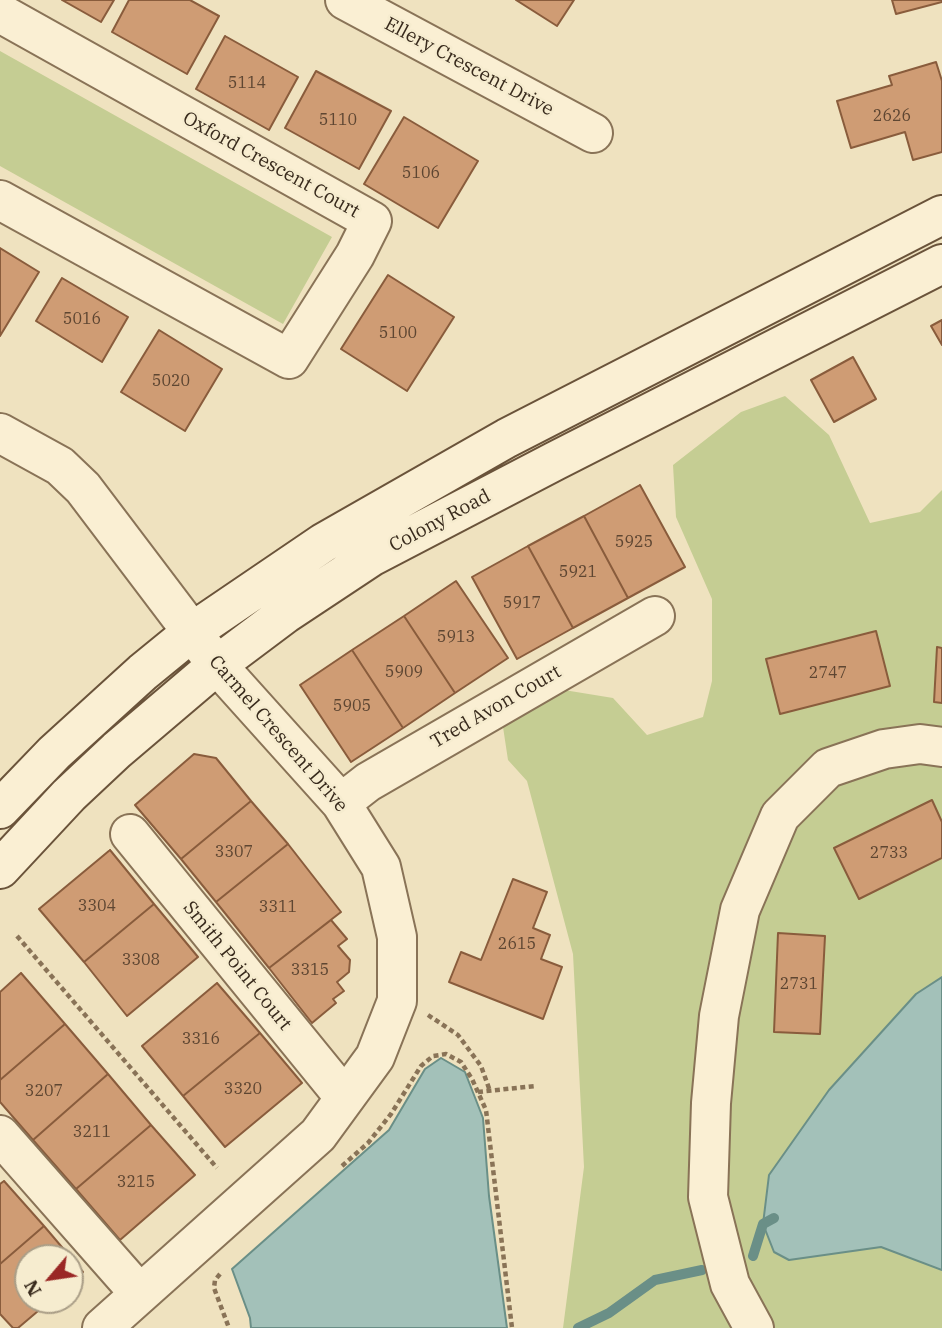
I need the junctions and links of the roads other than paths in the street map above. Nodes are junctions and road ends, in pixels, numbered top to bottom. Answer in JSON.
{"nodes":[{"id":1,"x":345,"y":0,"type":"edge"},
{"id":2,"x":0,"y":13,"type":"edge"},
{"id":3,"x":593,"y":133,"type":"dead end"},
{"id":4,"x":0,"y":200,"type":"edge"},
{"id":5,"x":942,"y":215,"type":"edge"},
{"id":6,"x":942,"y":264,"type":"edge"},
{"id":7,"x":0,"y":433,"type":"edge"},
{"id":8,"x":655,"y":616,"type":"dead end"},
{"id":9,"x":192,"y":632,"type":"junction"},
{"id":10,"x":218,"y":665,"type":"junction"},
{"id":11,"x":942,"y":747,"type":"edge"},
{"id":12,"x":341,"y":803,"type":"junction"},
{"id":13,"x":0,"y":809,"type":"edge"},
{"id":14,"x":130,"y":834,"type":"dead end"},
{"id":15,"x":0,"y":869,"type":"edge"},
{"id":16,"x":345,"y":1098,"type":"junction"},
{"id":17,"x":0,"y":1135,"type":"edge"},
{"id":18,"x":140,"y":1294,"type":"junction"},
{"id":19,"x":102,"y":1328,"type":"edge"},
{"id":20,"x":754,"y":1328,"type":"edge"}],
"edges":[{"from":1,"to":3,"type":"street","name":"Ellery Crescent Drive"},
{"from":2,"to":4,"type":"street","name":"Oxford Crescent Court"},
{"from":5,"to":9,"type":"street","name":"Colony Road"},
{"from":6,"to":10,"type":"street","name":"Colony Road"},
{"from":7,"to":9,"type":"street","name":"Carmel Crescent Drive"},
{"from":8,"to":12,"type":"street","name":"Tred Avon Court"},
{"from":9,"to":10,"type":"street","name":"Carmel Crescent Drive"},
{"from":9,"to":13,"type":"street","name":"Colony Road"},
{"from":10,"to":12,"type":"street","name":"Carmel Crescent Drive"},
{"from":10,"to":15,"type":"street","name":"Colony Road"},
{"from":11,"to":20,"type":"street"},
{"from":12,"to":16,"type":"street","name":"Carmel Crescent Drive"},
{"from":14,"to":16,"type":"street","name":"Smith Point Court"},
{"from":16,"to":18,"type":"street","name":"Carmel Crescent Drive"},
{"from":17,"to":18,"type":"street"},
{"from":18,"to":19,"type":"street","name":"Carmel Crescent Drive"}]}
